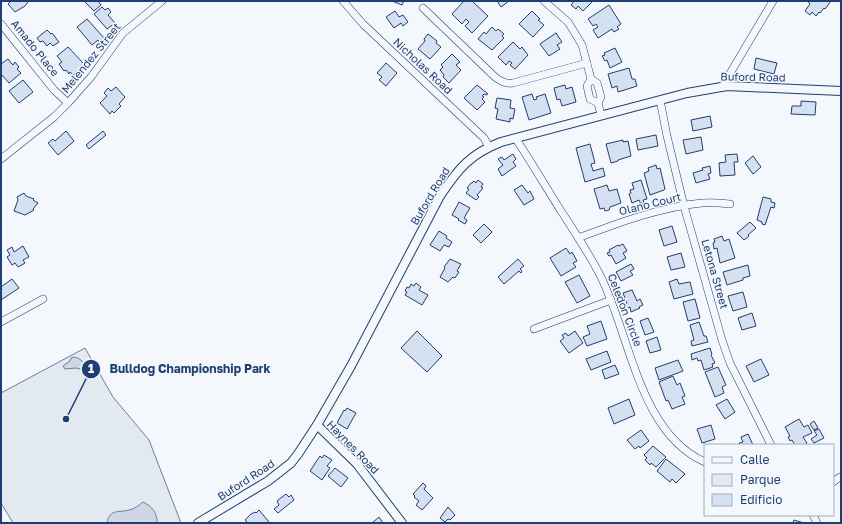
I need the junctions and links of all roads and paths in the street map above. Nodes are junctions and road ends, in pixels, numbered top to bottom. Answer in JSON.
{"nodes":[{"id":1,"x":162,"y":1,"type":"edge"},
{"id":2,"x":343,"y":1,"type":"edge"},
{"id":3,"x":544,"y":1,"type":"edge"},
{"id":4,"x":773,"y":1,"type":"edge"},
{"id":5,"x":423,"y":8,"type":"dead end"},
{"id":6,"x":1,"y":24,"type":"edge"},
{"id":7,"x":587,"y":63,"type":"junction"},
{"id":8,"x":591,"y":79,"type":"junction"},
{"id":9,"x":722,"y":87,"type":"junction"},
{"id":10,"x":841,"y":91,"type":"edge"},
{"id":11,"x":660,"y":100,"type":"junction"},
{"id":12,"x":68,"y":103,"type":"junction"},
{"id":13,"x":598,"y":104,"type":"junction"},
{"id":14,"x":601,"y":115,"type":"junction"},
{"id":15,"x":516,"y":139,"type":"junction"},
{"id":16,"x":489,"y":147,"type":"junction"},
{"id":17,"x":1,"y":159,"type":"edge"},
{"id":18,"x":730,"y":204,"type":"dead end"},
{"id":19,"x":684,"y":206,"type":"junction"},
{"id":20,"x":578,"y":238,"type":"junction"},
{"id":21,"x":43,"y":300,"type":"dead end"},
{"id":22,"x":611,"y":300,"type":"junction"},
{"id":23,"x":1,"y":322,"type":"edge"},
{"id":24,"x":534,"y":329,"type":"dead end"},
{"id":25,"x":317,"y":425,"type":"junction"},
{"id":26,"x":772,"y":444,"type":"edge"},
{"id":27,"x":704,"y":462,"type":"edge"},
{"id":28,"x":198,"y":523,"type":"edge"},
{"id":29,"x":402,"y":523,"type":"edge"}],
"edges":[{"from":1,"to":12,"type":"street","name":"Melendez Street"},
{"from":2,"to":16,"type":"street","name":"Nicholas Road"},
{"from":3,"to":7,"type":"street"},
{"from":4,"to":9,"type":"street"},
{"from":5,"to":7,"type":"street"},
{"from":6,"to":12,"type":"street","name":"Amado Place"},
{"from":7,"to":8,"type":"street"},
{"from":8,"to":13,"type":"street"},
{"from":8,"to":13,"type":"street"},
{"from":9,"to":10,"type":"street","name":"Buford Road"},
{"from":9,"to":11,"type":"street","name":"Buford Road"},
{"from":11,"to":14,"type":"street","name":"Buford Road"},
{"from":11,"to":19,"type":"street","name":"Letona Street"},
{"from":12,"to":17,"type":"street","name":"Melendez Street"},
{"from":13,"to":14,"type":"street"},
{"from":14,"to":15,"type":"street","name":"Buford Road"},
{"from":15,"to":16,"type":"street","name":"Buford Road"},
{"from":15,"to":20,"type":"street","name":"Celedon Circle"},
{"from":16,"to":25,"type":"street","name":"Buford Road"},
{"from":18,"to":19,"type":"street","name":"Olano Court"},
{"from":19,"to":20,"type":"street","name":"Olano Court"},
{"from":19,"to":26,"type":"street","name":"Letona Street"},
{"from":20,"to":22,"type":"street","name":"Celedon Circle"},
{"from":21,"to":23,"type":"street"},
{"from":22,"to":24,"type":"street"},
{"from":22,"to":27,"type":"street","name":"Celedon Circle"},
{"from":25,"to":28,"type":"street","name":"Buford Road"},
{"from":25,"to":29,"type":"street","name":"Haynes Road"}]}
